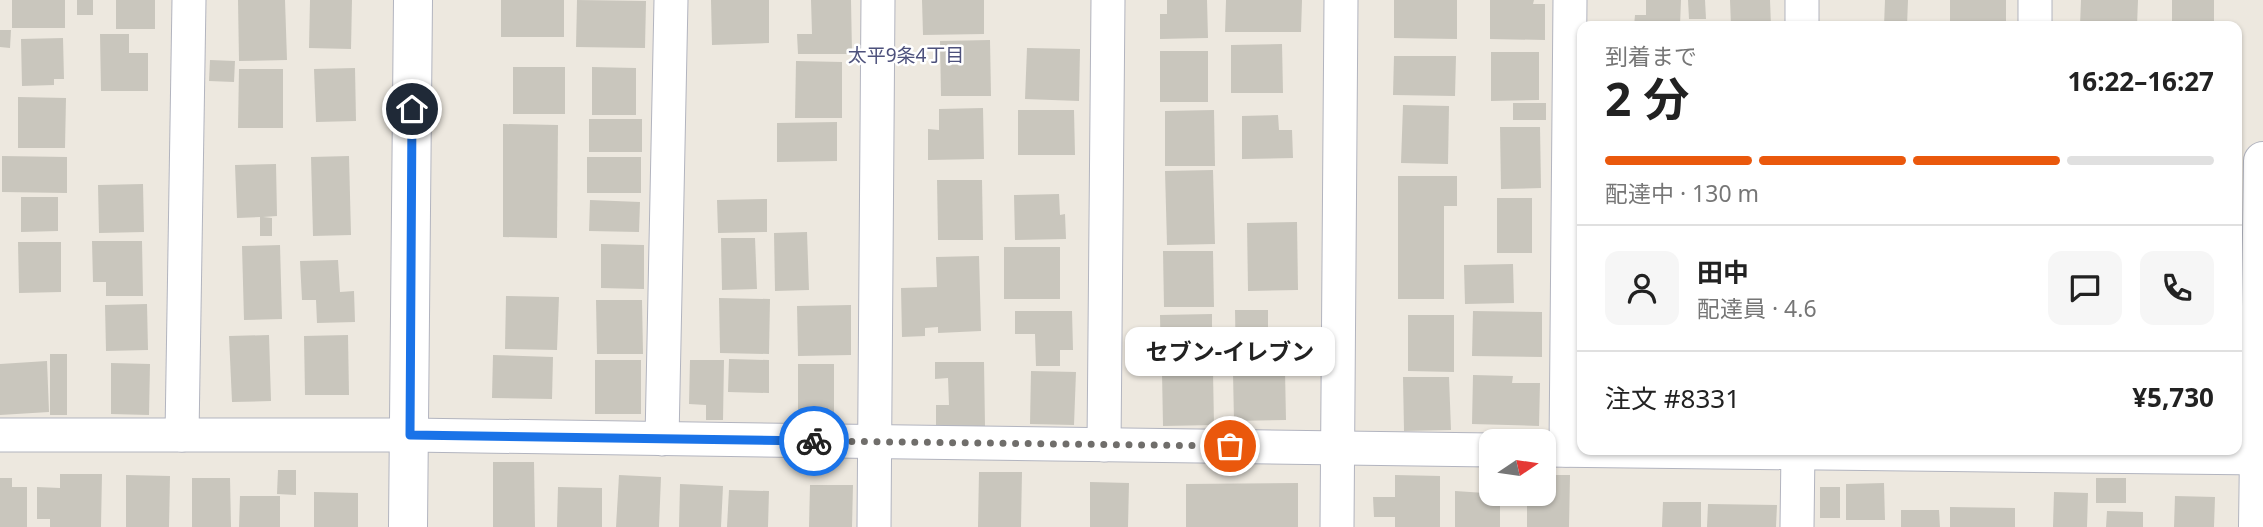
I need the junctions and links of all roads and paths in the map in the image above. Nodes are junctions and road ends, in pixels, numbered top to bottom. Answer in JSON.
{"nodes":[{"id":1,"x":188,"y":0,"type":"edge"},
{"id":2,"x":413,"y":0,"type":"edge"},
{"id":3,"x":671,"y":0,"type":"edge"},
{"id":4,"x":878,"y":0,"type":"edge"},
{"id":5,"x":1108,"y":0,"type":"edge"},
{"id":6,"x":1341,"y":0,"type":"edge"},
{"id":7,"x":1570,"y":0,"type":"edge"},
{"id":8,"x":1802,"y":0,"type":"edge"},
{"id":9,"x":2035,"y":0,"type":"edge"},
{"id":10,"x":1802,"y":21,"type":"edge"},
{"id":11,"x":2035,"y":21,"type":"edge"},
{"id":12,"x":2263,"y":161,"type":"edge"},
{"id":13,"x":1556,"y":429,"type":"edge"},
{"id":14,"x":0,"y":435,"type":"edge"},
{"id":15,"x":182,"y":435,"type":"junction"},
{"id":16,"x":410,"y":435,"type":"junction"},
{"id":17,"x":662,"y":439,"type":"junction"},
{"id":18,"x":875,"y":441,"type":"junction"},
{"id":19,"x":1104,"y":445,"type":"junction"},
{"id":20,"x":1338,"y":448,"type":"junction"},
{"id":21,"x":1479,"y":450,"type":"edge"},
{"id":22,"x":1556,"y":450,"type":"edge"},
{"id":23,"x":1577,"y":450,"type":"edge"},
{"id":24,"x":1798,"y":455,"type":"edge"},
{"id":25,"x":2120,"y":455,"type":"edge"},
{"id":26,"x":2261,"y":458,"type":"edge"},
{"id":27,"x":408,"y":527,"type":"edge"},
{"id":28,"x":874,"y":527,"type":"edge"},
{"id":29,"x":1337,"y":527,"type":"edge"},
{"id":30,"x":1797,"y":527,"type":"edge"},
{"id":31,"x":2258,"y":527,"type":"edge"}],
"edges":[{"from":1,"to":15,"type":"street"},
{"from":2,"to":16,"type":"street"},
{"from":3,"to":17,"type":"street"},
{"from":4,"to":18,"type":"street"},
{"from":5,"to":19,"type":"street"},
{"from":6,"to":20,"type":"street"},
{"from":7,"to":13,"type":"street"},
{"from":8,"to":10,"type":"street"},
{"from":9,"to":11,"type":"street"},
{"from":12,"to":26,"type":"street"},
{"from":14,"to":15,"type":"street"},
{"from":15,"to":16,"type":"street"},
{"from":16,"to":17,"type":"street"},
{"from":16,"to":27,"type":"street"},
{"from":17,"to":18,"type":"street"},
{"from":18,"to":19,"type":"street"},
{"from":18,"to":28,"type":"street"},
{"from":19,"to":20,"type":"street"},
{"from":20,"to":21,"type":"street"},
{"from":20,"to":29,"type":"street"},
{"from":22,"to":23,"type":"street"},
{"from":24,"to":30,"type":"street"},
{"from":25,"to":26,"type":"street"},
{"from":26,"to":31,"type":"street"}]}
